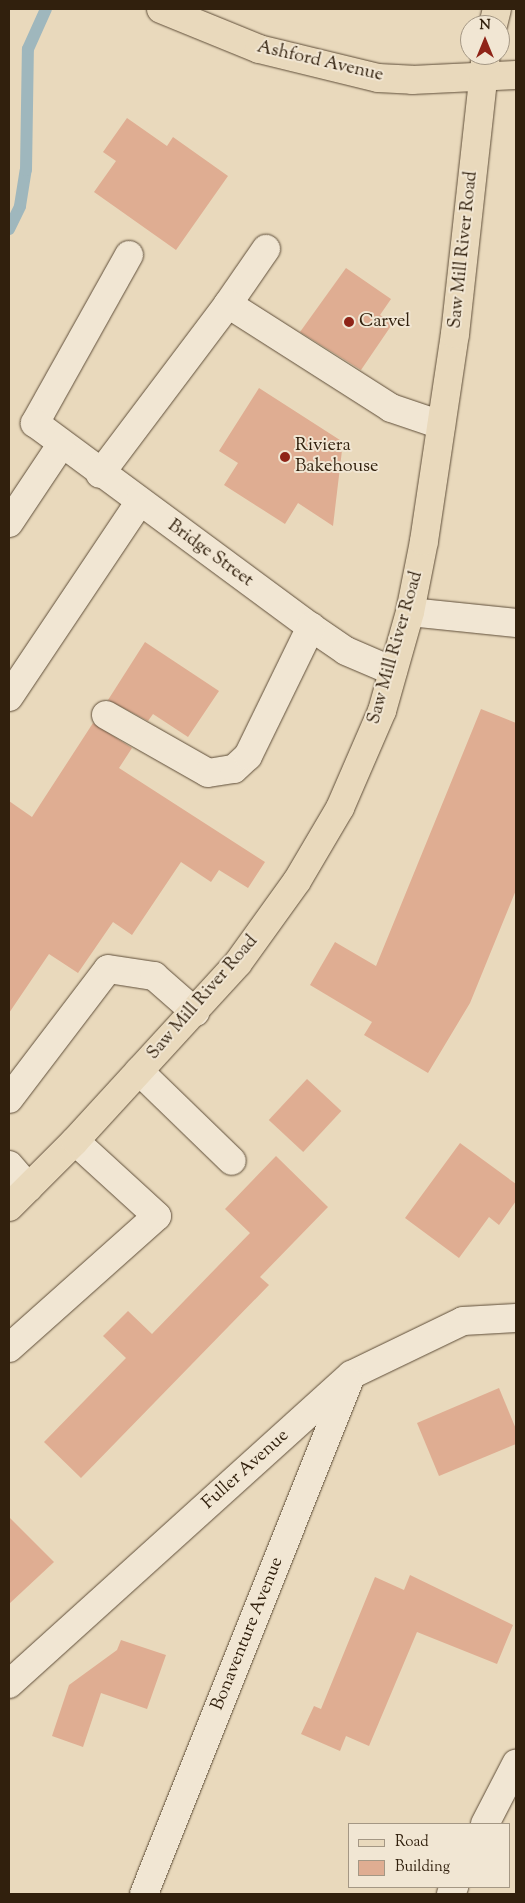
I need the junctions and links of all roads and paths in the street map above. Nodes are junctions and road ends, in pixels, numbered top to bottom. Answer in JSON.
{"nodes":[{"id":1,"x":160,"y":9,"type":"edge"},
{"id":2,"x":484,"y":66,"type":"edge"},
{"id":3,"x":516,"y":75,"type":"edge"},
{"id":4,"x":266,"y":249,"type":"dead end"},
{"id":5,"x":129,"y":256,"type":"dead end"},
{"id":6,"x":228,"y":304,"type":"junction"},
{"id":7,"x":441,"y":425,"type":"junction"},
{"id":8,"x":61,"y":444,"type":"junction"},
{"id":9,"x":100,"y":474,"type":"junction"},
{"id":10,"x":139,"y":503,"type":"junction"},
{"id":11,"x":9,"y":523,"type":"edge"},
{"id":12,"x":410,"y":612,"type":"junction"},
{"id":13,"x":516,"y":623,"type":"edge"},
{"id":14,"x":311,"y":627,"type":"junction"},
{"id":15,"x":393,"y":671,"type":"junction"},
{"id":16,"x":9,"y":697,"type":"edge"},
{"id":17,"x":106,"y":715,"type":"dead end"},
{"id":18,"x":195,"y":1012,"type":"junction"},
{"id":19,"x":140,"y":1071,"type":"junction"},
{"id":20,"x":9,"y":1099,"type":"edge"},
{"id":21,"x":75,"y":1141,"type":"junction"},
{"id":22,"x":232,"y":1161,"type":"dead end"},
{"id":23,"x":9,"y":1165,"type":"edge"},
{"id":24,"x":29,"y":1188,"type":"junction"},
{"id":25,"x":9,"y":1207,"type":"edge"},
{"id":26,"x":516,"y":1318,"type":"edge"},
{"id":27,"x":9,"y":1349,"type":"edge"},
{"id":28,"x":351,"y":1375,"type":"junction"},
{"id":29,"x":9,"y":1684,"type":"edge"},
{"id":30,"x":516,"y":1764,"type":"edge"},
{"id":31,"x":486,"y":1823,"type":"edge"},
{"id":32,"x":144,"y":1894,"type":"edge"}],
"edges":[{"from":1,"to":2,"type":"main road","name":"Ashford Avenue"},
{"from":2,"to":3,"type":"main road","name":"Ashford Avenue"},
{"from":2,"to":7,"type":"main road","name":"Saw Mill River Road"},
{"from":4,"to":6,"type":"street"},
{"from":5,"to":8,"type":"street","name":"Bridge Street"},
{"from":6,"to":7,"type":"street"},
{"from":6,"to":9,"type":"street"},
{"from":7,"to":12,"type":"main road","name":"Saw Mill River Road"},
{"from":8,"to":9,"type":"street","name":"Bridge Street"},
{"from":8,"to":11,"type":"street"},
{"from":9,"to":10,"type":"street","name":"Bridge Street"},
{"from":10,"to":14,"type":"street","name":"Bridge Street"},
{"from":10,"to":16,"type":"street"},
{"from":12,"to":13,"type":"street"},
{"from":12,"to":15,"type":"main road","name":"Saw Mill River Road"},
{"from":14,"to":15,"type":"street","name":"Bridge Street"},
{"from":14,"to":17,"type":"street"},
{"from":15,"to":18,"type":"main road","name":"Saw Mill River Road"},
{"from":18,"to":19,"type":"main road","name":"Saw Mill River Road"},
{"from":18,"to":20,"type":"street"},
{"from":19,"to":21,"type":"main road","name":"Saw Mill River Road"},
{"from":19,"to":22,"type":"street"},
{"from":21,"to":24,"type":"main road","name":"Saw Mill River Road"},
{"from":21,"to":27,"type":"street"},
{"from":23,"to":24,"type":"street"},
{"from":24,"to":25,"type":"main road","name":"Saw Mill River Road"},
{"from":26,"to":28,"type":"street","name":"Fuller Avenue"},
{"from":28,"to":29,"type":"street","name":"Fuller Avenue"},
{"from":28,"to":32,"type":"street","name":"Bonaventure Avenue"},
{"from":30,"to":31,"type":"street"}]}
